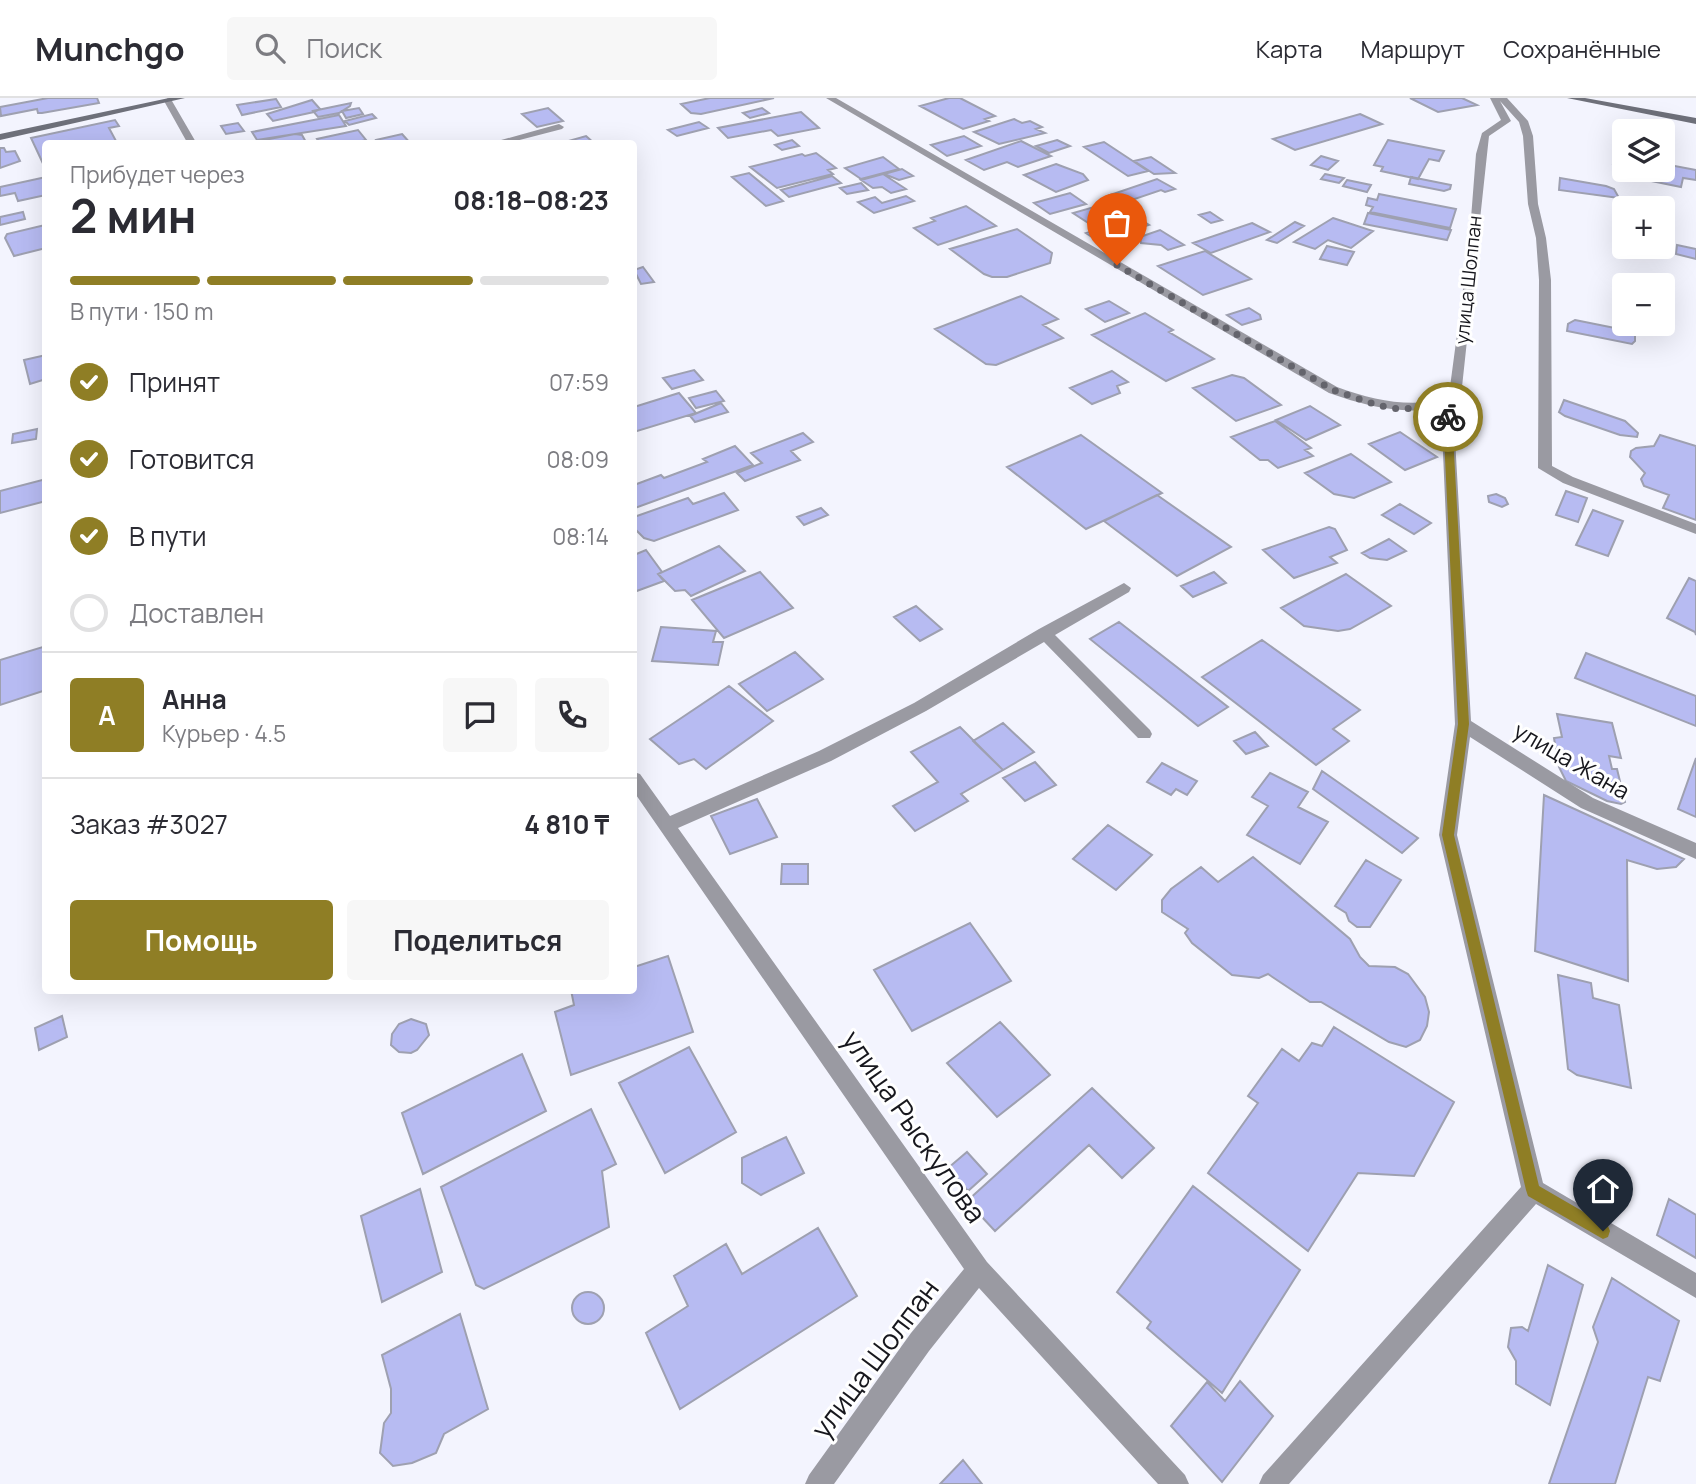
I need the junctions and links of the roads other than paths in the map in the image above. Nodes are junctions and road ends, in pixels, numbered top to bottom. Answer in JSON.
{"nodes":[{"id":1,"x":181,"y":98,"type":"edge"},
{"id":2,"x":830,"y":98,"type":"edge"},
{"id":3,"x":1494,"y":98,"type":"edge"},
{"id":4,"x":1502,"y":98,"type":"edge"},
{"id":5,"x":1571,"y":98,"type":"edge"},
{"id":6,"x":167,"y":100,"type":"edge"},
{"id":7,"x":1696,"y":121,"type":"edge"},
{"id":8,"x":559,"y":127,"type":"dead end"},
{"id":9,"x":0,"y":137,"type":"edge"},
{"id":10,"x":191,"y":140,"type":"edge"},
{"id":11,"x":507,"y":140,"type":"edge"},
{"id":12,"x":1447,"y":403,"type":"junction"},
{"id":13,"x":1696,"y":529,"type":"edge"},
{"id":14,"x":1124,"y":588,"type":"dead end"},
{"id":15,"x":1044,"y":633,"type":"junction"},
{"id":16,"x":1463,"y":724,"type":"junction"},
{"id":17,"x":1144,"y":734,"type":"dead end"},
{"id":18,"x":637,"y":783,"type":"edge"},
{"id":19,"x":666,"y":825,"type":"junction"},
{"id":20,"x":1696,"y":851,"type":"edge"},
{"id":21,"x":1533,"y":1190,"type":"junction"},
{"id":22,"x":979,"y":1270,"type":"junction"},
{"id":23,"x":1696,"y":1286,"type":"edge"},
{"id":24,"x":818,"y":1484,"type":"edge"},
{"id":25,"x":1176,"y":1484,"type":"edge"},
{"id":26,"x":1272,"y":1484,"type":"edge"}],
"edges":[{"from":1,"to":6,"type":"street"},
{"from":2,"to":12,"type":"street"},
{"from":3,"to":12,"type":"street","name":"улица Шолпан"},
{"from":4,"to":13,"type":"street"},
{"from":5,"to":7,"type":"street"},
{"from":6,"to":9,"type":"street"},
{"from":6,"to":10,"type":"street"},
{"from":8,"to":11,"type":"street"},
{"from":12,"to":16,"type":"street"},
{"from":14,"to":15,"type":"street"},
{"from":15,"to":17,"type":"street"},
{"from":15,"to":19,"type":"street"},
{"from":16,"to":20,"type":"street","name":"улица Жана"},
{"from":16,"to":21,"type":"street"},
{"from":18,"to":19,"type":"street","name":"улица Рыскулова"},
{"from":19,"to":22,"type":"street","name":"улица Рыскулова"},
{"from":21,"to":23,"type":"street"},
{"from":21,"to":26,"type":"street"},
{"from":22,"to":24,"type":"street","name":"улица Шолпан"},
{"from":22,"to":25,"type":"street","name":"улица Рыскулова"}]}
